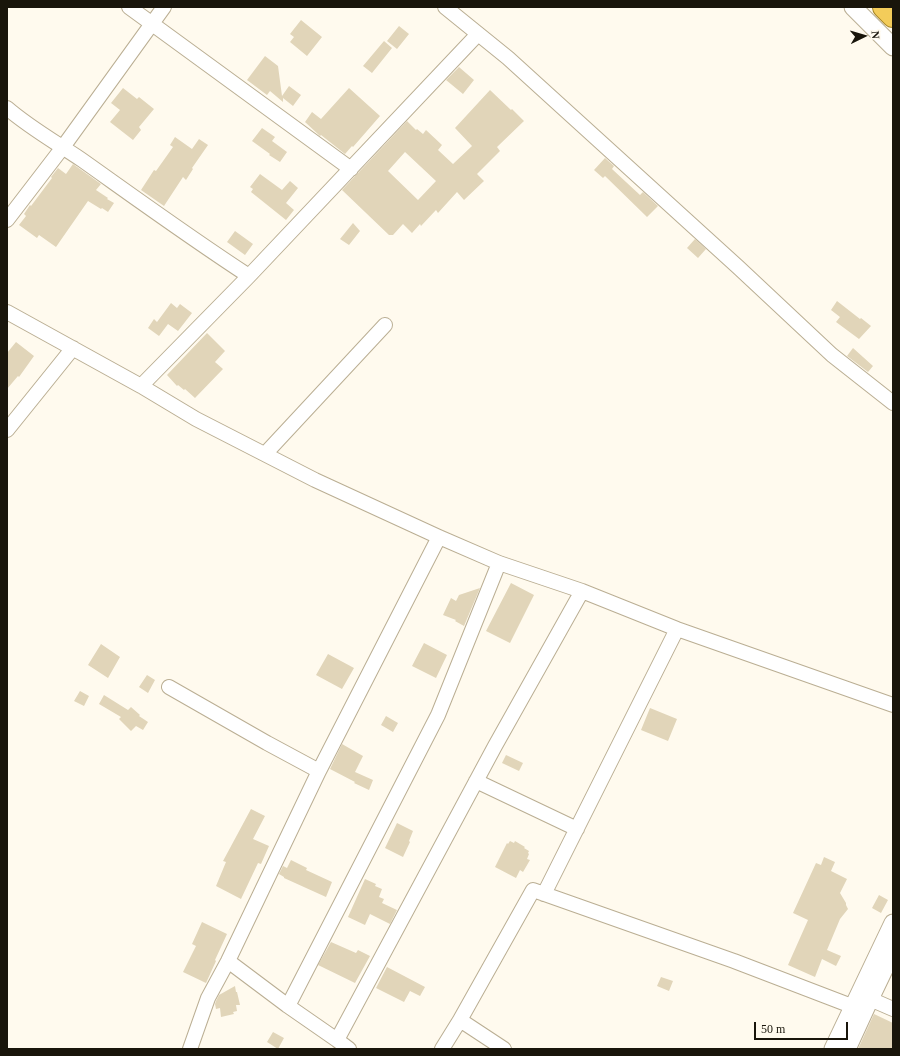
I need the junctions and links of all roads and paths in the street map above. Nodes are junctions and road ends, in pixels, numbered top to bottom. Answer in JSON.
{"nodes":[{"id":1,"x":130,"y":7,"type":"edge"},
{"id":2,"x":164,"y":7,"type":"edge"},
{"id":3,"x":445,"y":7,"type":"edge"},
{"id":4,"x":853,"y":7,"type":"edge"},
{"id":5,"x":884,"y":7,"type":"edge"},
{"id":6,"x":893,"y":16,"type":"edge"},
{"id":7,"x":152,"y":24,"type":"junction"},
{"id":8,"x":478,"y":34,"type":"junction"},
{"id":9,"x":893,"y":47,"type":"edge"},
{"id":10,"x":7,"y":108,"type":"edge"},
{"id":11,"x":63,"y":147,"type":"junction"},
{"id":12,"x":351,"y":169,"type":"junction"},
{"id":13,"x":7,"y":220,"type":"edge"},
{"id":14,"x":249,"y":276,"type":"junction"},
{"id":15,"x":7,"y":312,"type":"edge"},
{"id":16,"x":385,"y":325,"type":"dead end"},
{"id":17,"x":73,"y":348,"type":"junction"},
{"id":18,"x":141,"y":386,"type":"junction"},
{"id":19,"x":893,"y":403,"type":"edge"},
{"id":20,"x":7,"y":430,"type":"edge"},
{"id":21,"x":265,"y":454,"type":"junction"},
{"id":22,"x":439,"y":537,"type":"junction"},
{"id":23,"x":499,"y":563,"type":"junction"},
{"id":24,"x":582,"y":591,"type":"junction"},
{"id":25,"x":677,"y":629,"type":"junction"},
{"id":26,"x":169,"y":687,"type":"dead end"},
{"id":27,"x":893,"y":705,"type":"edge"},
{"id":28,"x":319,"y":771,"type":"junction"},
{"id":29,"x":476,"y":781,"type":"junction"},
{"id":30,"x":576,"y":829,"type":"junction"},
{"id":31,"x":544,"y":894,"type":"junction"},
{"id":32,"x":893,"y":923,"type":"edge"},
{"id":33,"x":893,"y":951,"type":"edge"},
{"id":34,"x":228,"y":961,"type":"junction"},
{"id":35,"x":863,"y":1005,"type":"junction"},
{"id":36,"x":288,"y":1006,"type":"junction"},
{"id":37,"x":893,"y":1009,"type":"edge"},
{"id":38,"x":460,"y":1020,"type":"junction"},
{"id":39,"x":337,"y":1040,"type":"junction"},
{"id":40,"x":190,"y":1049,"type":"edge"},
{"id":41,"x":349,"y":1049,"type":"edge"},
{"id":42,"x":442,"y":1049,"type":"edge"},
{"id":43,"x":504,"y":1049,"type":"edge"},
{"id":44,"x":833,"y":1049,"type":"edge"},
{"id":45,"x":847,"y":1049,"type":"edge"}],
"edges":[{"from":1,"to":7,"type":"street"},
{"from":2,"to":7,"type":"street"},
{"from":3,"to":8,"type":"street"},
{"from":4,"to":9,"type":"street"},
{"from":5,"to":6,"type":"highway"},
{"from":7,"to":11,"type":"street"},
{"from":7,"to":12,"type":"street"},
{"from":8,"to":12,"type":"street"},
{"from":8,"to":19,"type":"street"},
{"from":10,"to":11,"type":"street"},
{"from":11,"to":13,"type":"street"},
{"from":11,"to":14,"type":"street"},
{"from":12,"to":14,"type":"street"},
{"from":14,"to":18,"type":"street"},
{"from":15,"to":17,"type":"street"},
{"from":16,"to":21,"type":"street"},
{"from":17,"to":18,"type":"street"},
{"from":17,"to":20,"type":"street"},
{"from":18,"to":21,"type":"street"},
{"from":21,"to":22,"type":"street"},
{"from":22,"to":23,"type":"street"},
{"from":22,"to":28,"type":"street"},
{"from":23,"to":24,"type":"street"},
{"from":23,"to":36,"type":"street"},
{"from":24,"to":25,"type":"street"},
{"from":24,"to":29,"type":"street"},
{"from":25,"to":27,"type":"street"},
{"from":25,"to":30,"type":"street"},
{"from":26,"to":28,"type":"street"},
{"from":28,"to":34,"type":"street"},
{"from":29,"to":30,"type":"street"},
{"from":29,"to":39,"type":"street"},
{"from":30,"to":31,"type":"street"},
{"from":31,"to":35,"type":"street"},
{"from":31,"to":38,"type":"street"},
{"from":32,"to":35,"type":"street"},
{"from":33,"to":35,"type":"street"},
{"from":34,"to":36,"type":"street"},
{"from":34,"to":40,"type":"street"},
{"from":35,"to":37,"type":"street"},
{"from":35,"to":44,"type":"street"},
{"from":35,"to":45,"type":"street"},
{"from":36,"to":39,"type":"street"},
{"from":38,"to":42,"type":"street"},
{"from":38,"to":43,"type":"street"},
{"from":39,"to":41,"type":"street"}]}
